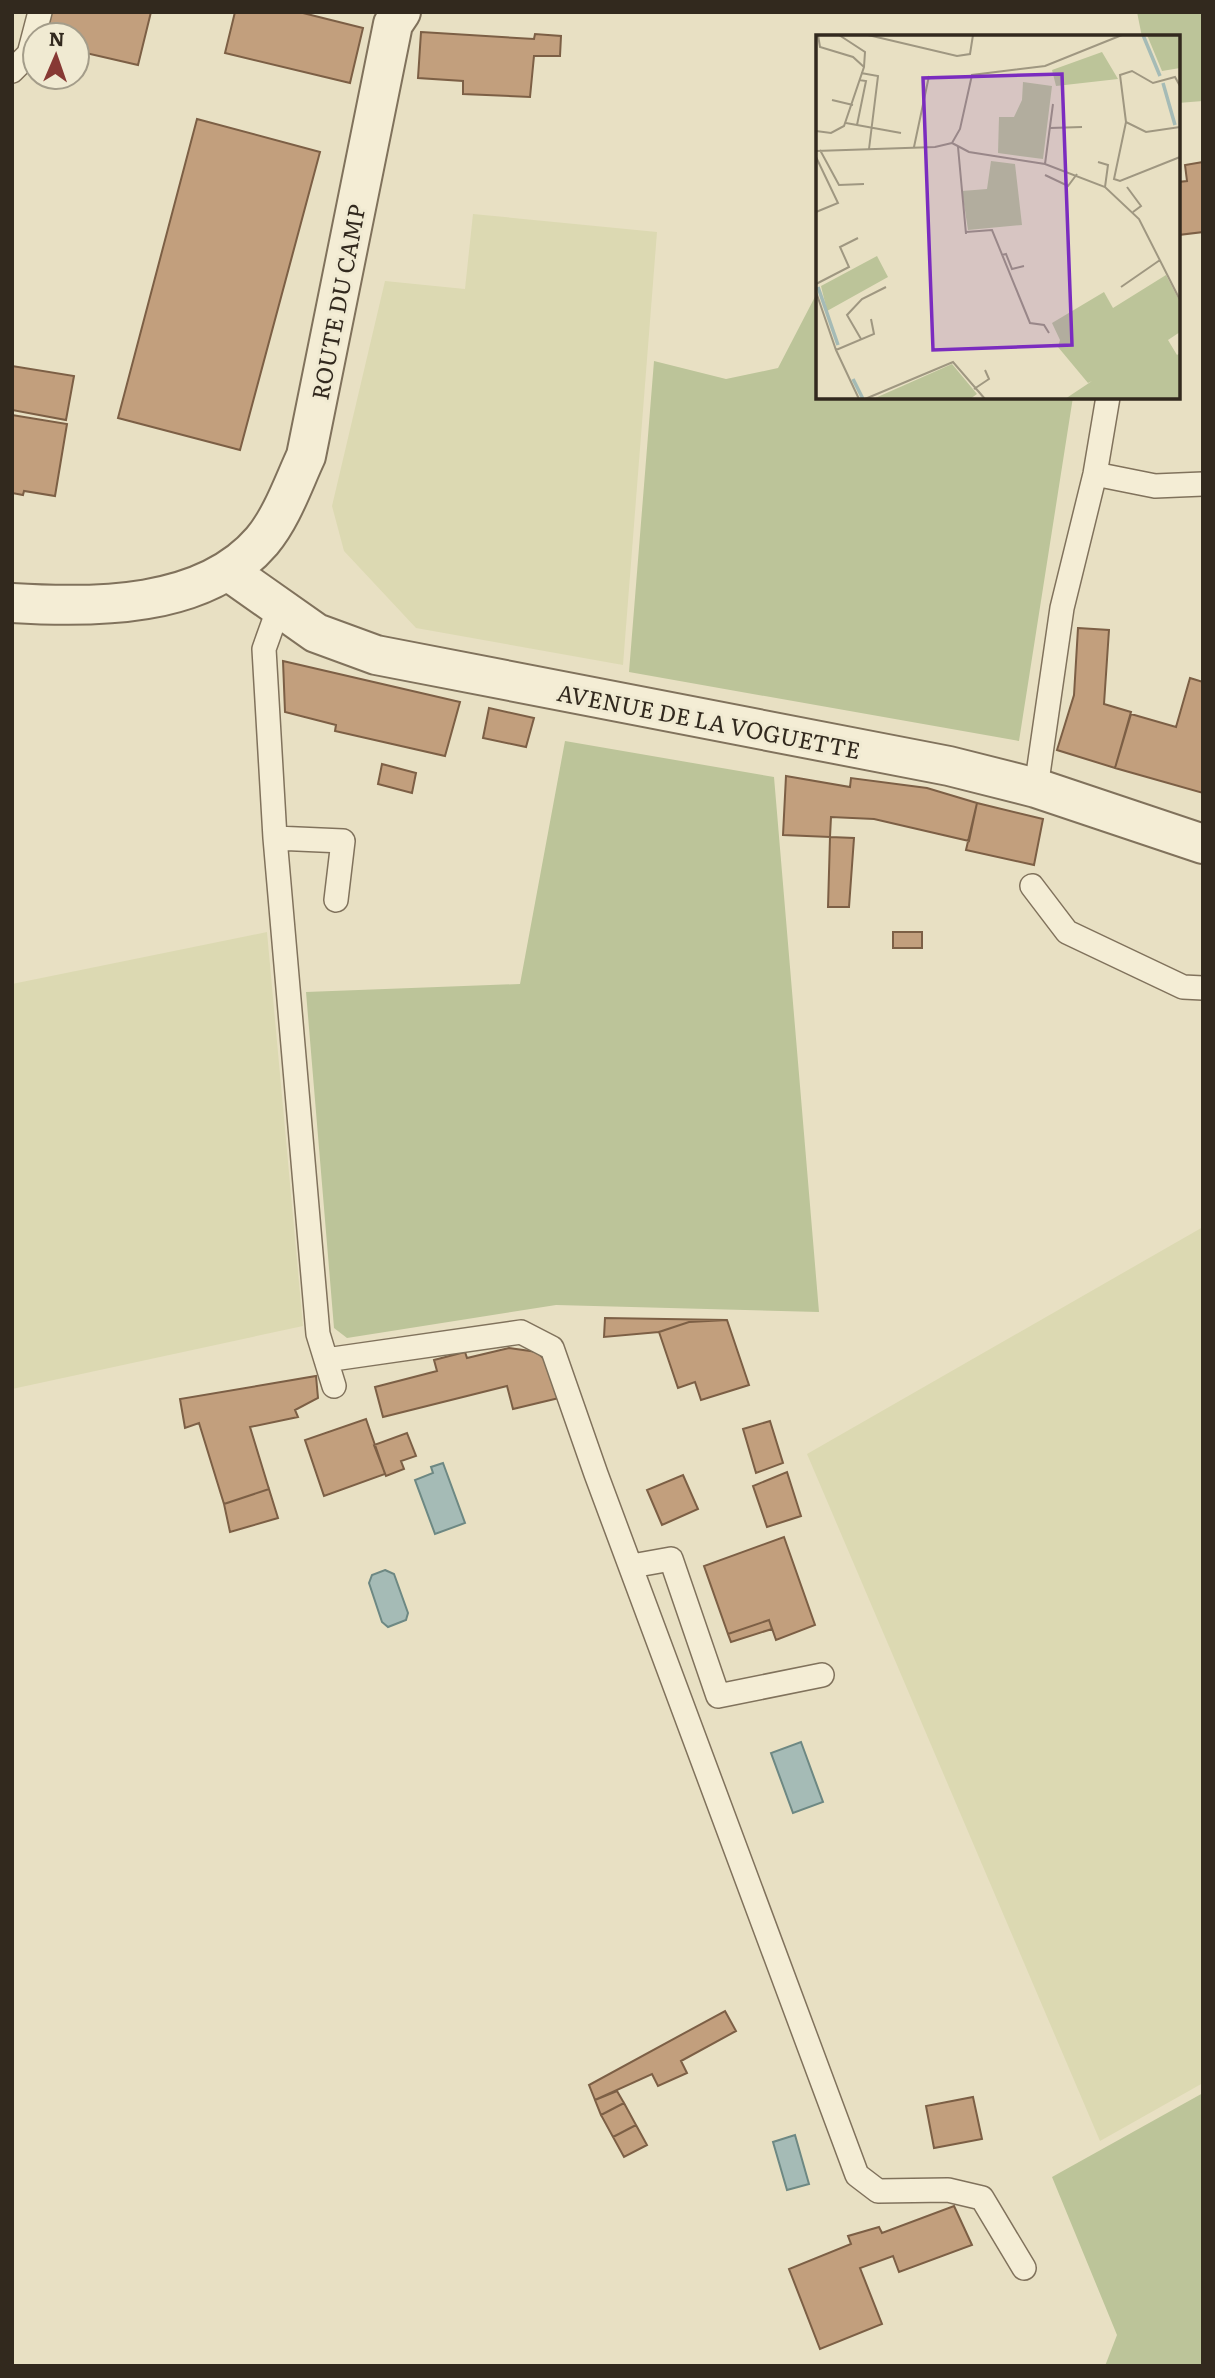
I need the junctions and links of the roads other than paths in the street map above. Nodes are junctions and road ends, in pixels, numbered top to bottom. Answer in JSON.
{"nodes":[{"id":1,"x":40,"y":12,"type":"edge"},
{"id":2,"x":401,"y":12,"type":"edge"},
{"id":3,"x":12,"y":71,"type":"edge"},
{"id":4,"x":1108,"y":399,"type":"edge"},
{"id":5,"x":1096,"y":474,"type":"junction"},
{"id":6,"x":1203,"y":484,"type":"edge"},
{"id":7,"x":228,"y":572,"type":"junction"},
{"id":8,"x":12,"y":603,"type":"edge"},
{"id":9,"x":278,"y":607,"type":"junction"},
{"id":10,"x":1036,"y":788,"type":"junction"},
{"id":11,"x":275,"y":838,"type":"junction"},
{"id":12,"x":1203,"y":844,"type":"edge"},
{"id":13,"x":1032,"y":886,"type":"dead end"},
{"id":14,"x":336,"y":900,"type":"dead end"},
{"id":15,"x":1203,"y":988,"type":"edge"},
{"id":16,"x":326,"y":1360,"type":"junction"},
{"id":17,"x":334,"y":1386,"type":"dead end"},
{"id":18,"x":632,"y":1566,"type":"junction"},
{"id":19,"x":822,"y":1675,"type":"dead end"},
{"id":20,"x":1024,"y":2268,"type":"dead end"}],
"edges":[{"from":1,"to":3,"type":"lane"},
{"from":2,"to":7,"type":"street","name":"ROUTE DU CAMP"},
{"from":4,"to":5,"type":"lane"},
{"from":5,"to":6,"type":"lane"},
{"from":5,"to":10,"type":"lane"},
{"from":7,"to":8,"type":"street"},
{"from":7,"to":9,"type":"street","name":"AVENUE DE LA VOGUETTE"},
{"from":9,"to":10,"type":"street","name":"AVENUE DE LA VOGUETTE"},
{"from":9,"to":11,"type":"lane"},
{"from":10,"to":12,"type":"street","name":"AVENUE DE LA VOGUETTE"},
{"from":11,"to":14,"type":"lane"},
{"from":11,"to":16,"type":"lane"},
{"from":13,"to":15,"type":"lane"},
{"from":16,"to":17,"type":"lane"},
{"from":16,"to":18,"type":"lane"},
{"from":18,"to":19,"type":"lane"},
{"from":18,"to":20,"type":"lane"}]}
